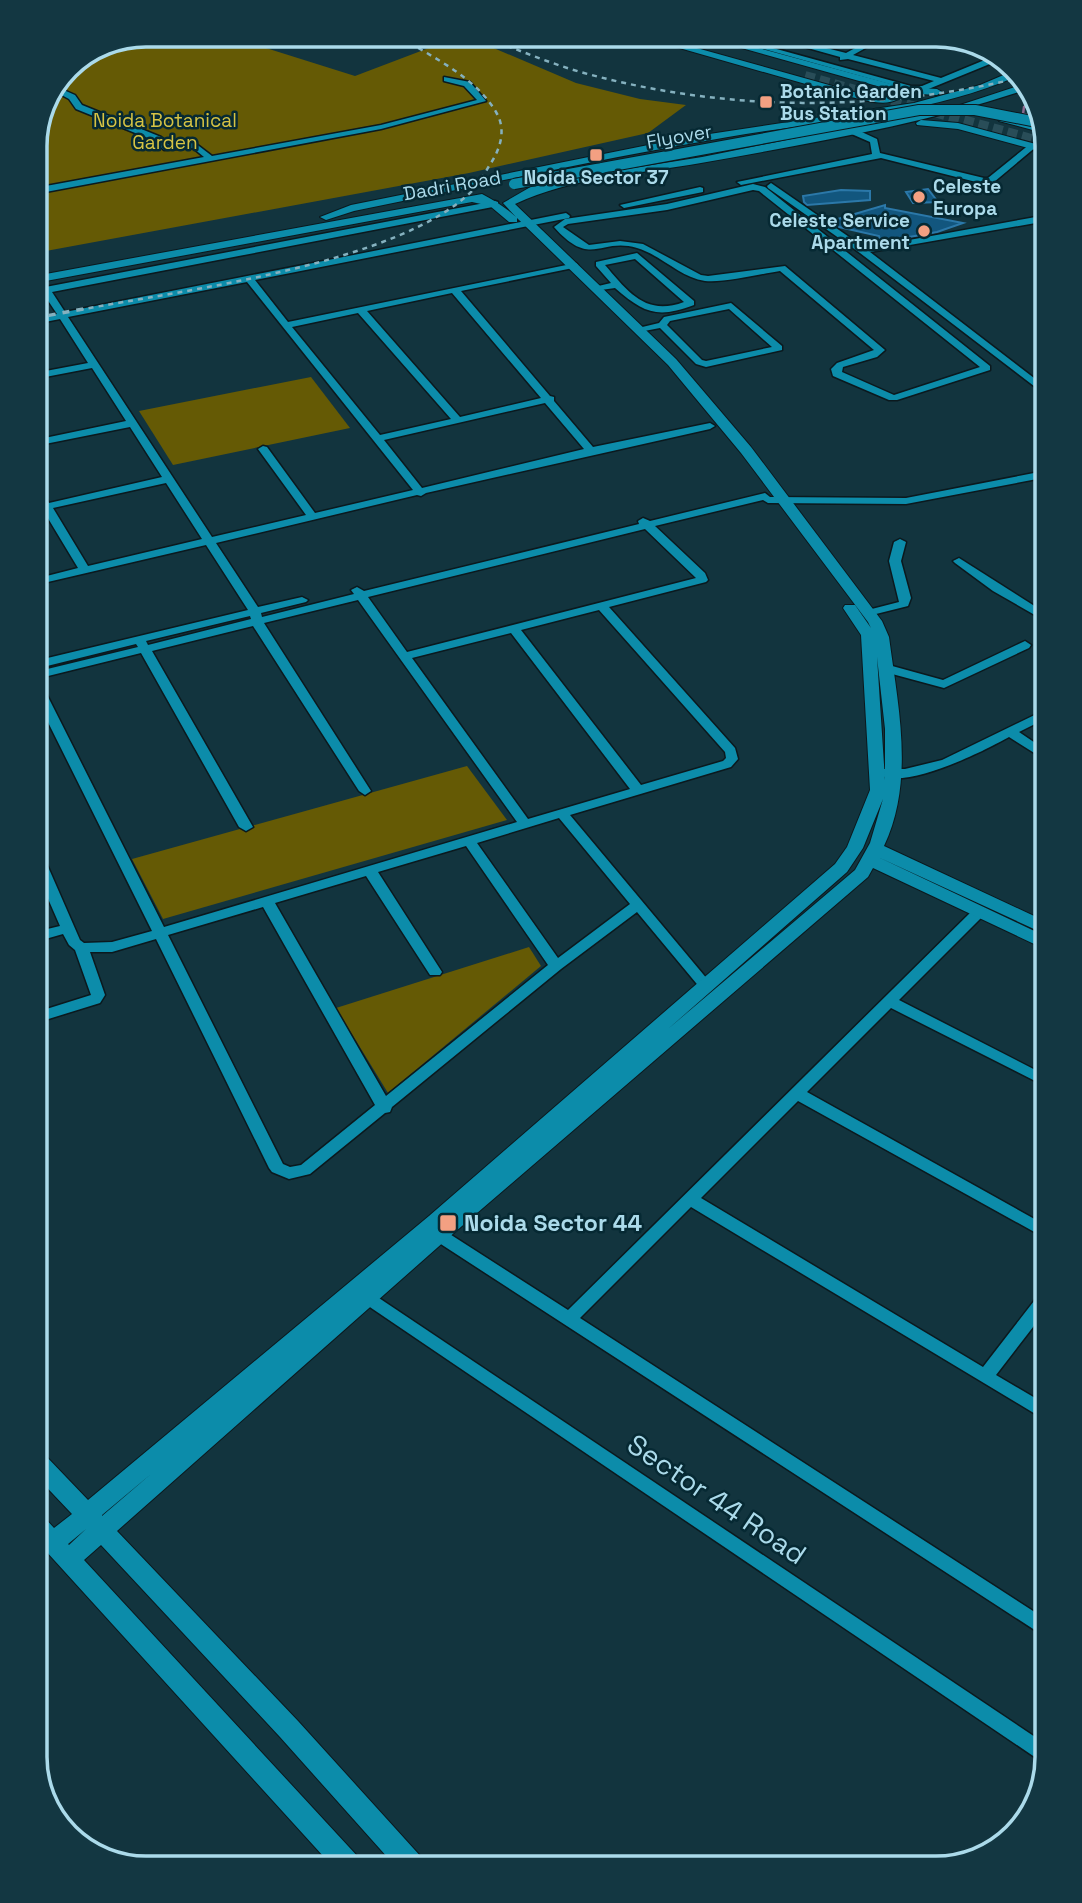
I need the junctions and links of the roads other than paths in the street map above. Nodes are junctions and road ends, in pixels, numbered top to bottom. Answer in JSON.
{"nodes":[{"id":1,"x":682,"y":47,"type":"edge"},
{"id":2,"x":705,"y":47,"type":"edge"},
{"id":3,"x":723,"y":47,"type":"edge"},
{"id":4,"x":744,"y":47,"type":"edge"},
{"id":5,"x":768,"y":47,"type":"edge"},
{"id":6,"x":811,"y":47,"type":"edge"},
{"id":7,"x":863,"y":47,"type":"edge"},
{"id":8,"x":846,"y":56,"type":"junction"},
{"id":9,"x":988,"y":62,"type":"edge"},
{"id":10,"x":830,"y":65,"type":"junction"},
{"id":11,"x":1002,"y":73,"type":"edge"},
{"id":12,"x":1007,"y":78,"type":"edge"},
{"id":13,"x":447,"y":79,"type":"dead end"},
{"id":14,"x":943,"y":80,"type":"junction"},
{"id":15,"x":1017,"y":89,"type":"edge"},
{"id":16,"x":902,"y":90,"type":"junction"},
{"id":17,"x":63,"y":93,"type":"edge"},
{"id":18,"x":1006,"y":93,"type":"junction"},
{"id":19,"x":851,"y":94,"type":"junction"},
{"id":20,"x":840,"y":116,"type":"junction"},
{"id":21,"x":1031,"y":121,"type":"edge"},
{"id":22,"x":784,"y":125,"type":"junction"},
{"id":23,"x":875,"y":125,"type":"junction"},
{"id":24,"x":1023,"y":125,"type":"junction"},
{"id":25,"x":1033,"y":127,"type":"edge"},
{"id":26,"x":971,"y":129,"type":"junction"},
{"id":27,"x":850,"y":130,"type":"junction"},
{"id":28,"x":1033,"y":146,"type":"joint"},
{"id":29,"x":757,"y":148,"type":"junction"},
{"id":30,"x":625,"y":154,"type":"junction"},
{"id":31,"x":876,"y":156,"type":"junction"},
{"id":32,"x":210,"y":158,"type":"junction"},
{"id":33,"x":601,"y":177,"type":"junction"},
{"id":34,"x":760,"y":178,"type":"junction"},
{"id":35,"x":546,"y":185,"type":"junction"},
{"id":36,"x":47,"y":189,"type":"edge"},
{"id":37,"x":672,"y":195,"type":"junction"},
{"id":38,"x":472,"y":199,"type":"junction"},
{"id":39,"x":656,"y":199,"type":"junction"},
{"id":40,"x":684,"y":203,"type":"junction"},
{"id":41,"x":495,"y":204,"type":"junction"},
{"id":42,"x":667,"y":207,"type":"junction"},
{"id":43,"x":1035,"y":220,"type":"edge"},
{"id":44,"x":326,"y":221,"type":"junction"},
{"id":45,"x":524,"y":225,"type":"junction"},
{"id":46,"x":341,"y":234,"type":"junction"},
{"id":47,"x":863,"y":251,"type":"junction"},
{"id":48,"x":567,"y":267,"type":"junction"},
{"id":49,"x":47,"y":269,"type":"edge"},
{"id":50,"x":47,"y":278,"type":"edge"},
{"id":51,"x":249,"y":279,"type":"junction"},
{"id":52,"x":617,"y":285,"type":"junction"},
{"id":53,"x":454,"y":289,"type":"junction"},
{"id":54,"x":597,"y":289,"type":"junction"},
{"id":55,"x":47,"y":290,"type":"edge"},
{"id":56,"x":47,"y":299,"type":"edge"},
{"id":57,"x":361,"y":310,"type":"junction"},
{"id":58,"x":62,"y":316,"type":"junction"},
{"id":59,"x":47,"y":319,"type":"edge"},
{"id":60,"x":662,"y":325,"type":"junction"},
{"id":61,"x":286,"y":326,"type":"junction"},
{"id":62,"x":639,"y":329,"type":"junction"},
{"id":63,"x":94,"y":365,"type":"junction"},
{"id":64,"x":47,"y":374,"type":"edge"},
{"id":65,"x":1035,"y":384,"type":"edge"},
{"id":66,"x":550,"y":399,"type":"junction"},
{"id":67,"x":457,"y":419,"type":"junction"},
{"id":68,"x":132,"y":423,"type":"junction"},
{"id":69,"x":710,"y":426,"type":"junction"},
{"id":70,"x":377,"y":439,"type":"junction"},
{"id":71,"x":47,"y":441,"type":"edge"},
{"id":72,"x":263,"y":449,"type":"dead end"},
{"id":73,"x":591,"y":451,"type":"junction"},
{"id":74,"x":1035,"y":476,"type":"edge"},
{"id":75,"x":169,"y":479,"type":"junction"},
{"id":76,"x":421,"y":493,"type":"junction"},
{"id":77,"x":769,"y":497,"type":"junction"},
{"id":78,"x":47,"y":507,"type":"edge"},
{"id":79,"x":47,"y":516,"type":"edge"},
{"id":80,"x":313,"y":517,"type":"junction"},
{"id":81,"x":643,"y":521,"type":"junction"},
{"id":82,"x":210,"y":541,"type":"junction"},
{"id":83,"x":900,"y":542,"type":"dead end"},
{"id":84,"x":959,"y":561,"type":"dead end"},
{"id":85,"x":85,"y":570,"type":"junction"},
{"id":86,"x":47,"y":579,"type":"edge"},
{"id":87,"x":358,"y":591,"type":"junction"},
{"id":88,"x":603,"y":607,"type":"junction"},
{"id":89,"x":1035,"y":612,"type":"edge"},
{"id":90,"x":868,"y":613,"type":"junction"},
{"id":91,"x":256,"y":617,"type":"junction"},
{"id":92,"x":514,"y":629,"type":"junction"},
{"id":93,"x":143,"y":645,"type":"junction"},
{"id":94,"x":1025,"y":645,"type":"dead end"},
{"id":95,"x":405,"y":656,"type":"junction"},
{"id":96,"x":47,"y":663,"type":"edge"},
{"id":97,"x":885,"y":668,"type":"junction"},
{"id":98,"x":47,"y":673,"type":"edge"},
{"id":99,"x":47,"y":706,"type":"edge"},
{"id":100,"x":1035,"y":719,"type":"edge"},
{"id":101,"x":1010,"y":732,"type":"junction"},
{"id":102,"x":1035,"y":749,"type":"edge"},
{"id":103,"x":887,"y":774,"type":"junction"},
{"id":104,"x":365,"y":791,"type":"dead end"},
{"id":105,"x":639,"y":792,"type":"junction"},
{"id":106,"x":562,"y":814,"type":"junction"},
{"id":107,"x":526,"y":825,"type":"junction"},
{"id":108,"x":246,"y":827,"type":"dead end"},
{"id":109,"x":469,"y":841,"type":"junction"},
{"id":110,"x":873,"y":854,"type":"junction"},
{"id":111,"x":370,"y":871,"type":"junction"},
{"id":112,"x":47,"y":880,"type":"edge"},
{"id":113,"x":267,"y":901,"type":"junction"},
{"id":114,"x":637,"y":905,"type":"junction"},
{"id":115,"x":979,"y":912,"type":"junction"},
{"id":116,"x":1035,"y":924,"type":"edge"},
{"id":117,"x":68,"y":928,"type":"junction"},
{"id":118,"x":160,"y":932,"type":"junction"},
{"id":119,"x":47,"y":934,"type":"edge"},
{"id":120,"x":1035,"y":938,"type":"edge"},
{"id":121,"x":81,"y":948,"type":"junction"},
{"id":122,"x":556,"y":966,"type":"junction"},
{"id":123,"x":435,"y":972,"type":"dead end"},
{"id":124,"x":706,"y":986,"type":"junction"},
{"id":125,"x":890,"y":1001,"type":"junction"},
{"id":126,"x":47,"y":1014,"type":"edge"},
{"id":127,"x":1035,"y":1076,"type":"edge"},
{"id":128,"x":797,"y":1093,"type":"junction"},
{"id":129,"x":385,"y":1108,"type":"junction"},
{"id":130,"x":690,"y":1199,"type":"junction"},
{"id":131,"x":1035,"y":1226,"type":"edge"},
{"id":132,"x":439,"y":1236,"type":"junction"},
{"id":133,"x":362,"y":1293,"type":"junction"},
{"id":134,"x":1035,"y":1312,"type":"edge"},
{"id":135,"x":568,"y":1320,"type":"junction"},
{"id":136,"x":985,"y":1377,"type":"junction"},
{"id":137,"x":1035,"y":1407,"type":"edge"},
{"id":138,"x":47,"y":1472,"type":"edge"},
{"id":139,"x":95,"y":1522,"type":"junction"},
{"id":140,"x":47,"y":1536,"type":"edge"},
{"id":141,"x":61,"y":1552,"type":"junction"},
{"id":142,"x":1035,"y":1622,"type":"edge"},
{"id":143,"x":1035,"y":1748,"type":"edge"},
{"id":144,"x":340,"y":1856,"type":"edge"},
{"id":145,"x":403,"y":1856,"type":"edge"}],
"edges":[{"from":1,"to":19,"type":"street"},
{"from":2,"to":3,"type":"street"},
{"from":4,"to":16,"type":"street"},
{"from":5,"to":10,"type":"street"},
{"from":6,"to":8,"type":"street"},
{"from":7,"to":8,"type":"street"},
{"from":8,"to":10,"type":"street"},
{"from":8,"to":14,"type":"street"},
{"from":9,"to":14,"type":"street"},
{"from":10,"to":14,"type":"street"},
{"from":11,"to":16,"type":"street"},
{"from":12,"to":20,"type":"street"},
{"from":13,"to":32,"type":"street"},
{"from":15,"to":18,"type":"street"},
{"from":16,"to":19,"type":"street"},
{"from":17,"to":32,"type":"street"},
{"from":18,"to":23,"type":"street"},
{"from":18,"to":24,"type":"street"},
{"from":19,"to":20,"type":"street"},
{"from":20,"to":22,"type":"street"},
{"from":21,"to":44,"type":"street","name":"Flyover","bridge":true},
{"from":22,"to":29,"type":"street"},
{"from":22,"to":30,"type":"street"},
{"from":23,"to":26,"type":"street"},
{"from":23,"to":27,"type":"street","name":"Dadri Road"},
{"from":24,"to":25,"type":"street"},
{"from":24,"to":26,"type":"street"},
{"from":26,"to":28,"type":"street"},
{"from":27,"to":29,"type":"street","name":"Dadri Road"},
{"from":27,"to":31,"type":"street"},
{"from":28,"to":31,"type":"street"},
{"from":29,"to":33,"type":"street","name":"Dadri Road"},
{"from":30,"to":33,"type":"street"},
{"from":30,"to":44,"type":"street"},
{"from":31,"to":34,"type":"street"},
{"from":32,"to":36,"type":"street"},
{"from":33,"to":35,"type":"street","name":"Dadri Road"},
{"from":34,"to":37,"type":"street"},
{"from":34,"to":47,"type":"street"},
{"from":35,"to":38,"type":"street","name":"Dadri Road"},
{"from":35,"to":45,"type":"street"},
{"from":37,"to":39,"type":"street"},
{"from":37,"to":40,"type":"street"},
{"from":38,"to":41,"type":"street"},
{"from":38,"to":44,"type":"street","name":"Dadri Road"},
{"from":39,"to":42,"type":"street"},
{"from":39,"to":45,"type":"street"},
{"from":40,"to":42,"type":"street"},
{"from":40,"to":42,"type":"street"},
{"from":41,"to":45,"type":"street"},
{"from":41,"to":46,"type":"street"},
{"from":43,"to":47,"type":"street"},
{"from":44,"to":46,"type":"street"},
{"from":44,"to":49,"type":"street","name":"Dadri Road"},
{"from":44,"to":50,"type":"street","name":"Dadri Road"},
{"from":45,"to":48,"type":"street"},
{"from":45,"to":51,"type":"street"},
{"from":46,"to":55,"type":"street"},
{"from":47,"to":65,"type":"street"},
{"from":48,"to":53,"type":"street"},
{"from":48,"to":54,"type":"street"},
{"from":48,"to":69,"type":"street"},
{"from":51,"to":58,"type":"street"},
{"from":51,"to":61,"type":"street"},
{"from":52,"to":52,"type":"street"},
{"from":52,"to":54,"type":"street"},
{"from":53,"to":57,"type":"street"},
{"from":53,"to":66,"type":"street"},
{"from":54,"to":62,"type":"street"},
{"from":56,"to":58,"type":"street"},
{"from":57,"to":61,"type":"street"},
{"from":57,"to":67,"type":"street"},
{"from":58,"to":59,"type":"street"},
{"from":58,"to":63,"type":"street"},
{"from":60,"to":60,"type":"street"},
{"from":60,"to":62,"type":"street"},
{"from":61,"to":70,"type":"street"},
{"from":62,"to":77,"type":"street"},
{"from":63,"to":64,"type":"street"},
{"from":63,"to":68,"type":"street"},
{"from":66,"to":67,"type":"street"},
{"from":66,"to":73,"type":"street"},
{"from":67,"to":70,"type":"street"},
{"from":68,"to":71,"type":"street"},
{"from":68,"to":75,"type":"street"},
{"from":69,"to":73,"type":"street"},
{"from":69,"to":77,"type":"street"},
{"from":70,"to":76,"type":"street"},
{"from":72,"to":80,"type":"street"},
{"from":73,"to":76,"type":"street"},
{"from":74,"to":77,"type":"street"},
{"from":75,"to":78,"type":"street"},
{"from":75,"to":82,"type":"street"},
{"from":76,"to":80,"type":"street"},
{"from":77,"to":81,"type":"street"},
{"from":77,"to":90,"type":"street"},
{"from":77,"to":103,"type":"street"},
{"from":79,"to":85,"type":"street"},
{"from":80,"to":82,"type":"street"},
{"from":81,"to":87,"type":"street"},
{"from":81,"to":88,"type":"street"},
{"from":82,"to":85,"type":"street"},
{"from":82,"to":91,"type":"street"},
{"from":83,"to":90,"type":"street"},
{"from":84,"to":89,"type":"street"},
{"from":85,"to":86,"type":"street"},
{"from":87,"to":91,"type":"street"},
{"from":87,"to":95,"type":"street"},
{"from":88,"to":92,"type":"street"},
{"from":88,"to":105,"type":"street"},
{"from":90,"to":97,"type":"street"},
{"from":91,"to":93,"type":"street"},
{"from":91,"to":104,"type":"street"},
{"from":92,"to":95,"type":"street"},
{"from":92,"to":105,"type":"street"},
{"from":93,"to":96,"type":"street"},
{"from":93,"to":98,"type":"street"},
{"from":93,"to":108,"type":"street"},
{"from":94,"to":97,"type":"street"},
{"from":95,"to":107,"type":"street"},
{"from":97,"to":103,"type":"street"},
{"from":99,"to":118,"type":"street"},
{"from":100,"to":101,"type":"street"},
{"from":101,"to":102,"type":"street"},
{"from":101,"to":103,"type":"street"},
{"from":103,"to":110,"type":"street"},
{"from":103,"to":124,"type":"street"},
{"from":105,"to":106,"type":"street"},
{"from":106,"to":107,"type":"street"},
{"from":106,"to":114,"type":"street"},
{"from":107,"to":109,"type":"street"},
{"from":109,"to":111,"type":"street"},
{"from":109,"to":122,"type":"street"},
{"from":110,"to":115,"type":"street"},
{"from":110,"to":116,"type":"street"},
{"from":110,"to":132,"type":"street"},
{"from":111,"to":113,"type":"street"},
{"from":111,"to":123,"type":"street"},
{"from":112,"to":117,"type":"street"},
{"from":113,"to":118,"type":"street"},
{"from":113,"to":129,"type":"street"},
{"from":114,"to":122,"type":"street"},
{"from":114,"to":124,"type":"street"},
{"from":115,"to":120,"type":"street"},
{"from":115,"to":125,"type":"street"},
{"from":117,"to":119,"type":"street"},
{"from":117,"to":121,"type":"street"},
{"from":118,"to":121,"type":"street"},
{"from":118,"to":129,"type":"street"},
{"from":121,"to":126,"type":"street"},
{"from":122,"to":129,"type":"street"},
{"from":124,"to":133,"type":"street"},
{"from":125,"to":127,"type":"street"},
{"from":125,"to":128,"type":"street"},
{"from":128,"to":130,"type":"street"},
{"from":128,"to":131,"type":"street"},
{"from":130,"to":135,"type":"street"},
{"from":130,"to":136,"type":"street"},
{"from":132,"to":133,"type":"street"},
{"from":132,"to":135,"type":"street"},
{"from":133,"to":139,"type":"street"},
{"from":133,"to":143,"type":"street","name":"Sector 44 Road"},
{"from":134,"to":136,"type":"street"},
{"from":135,"to":142,"type":"street"},
{"from":136,"to":137,"type":"street"},
{"from":138,"to":139,"type":"street"},
{"from":139,"to":141,"type":"street"},
{"from":139,"to":145,"type":"street"},
{"from":140,"to":141,"type":"street"},
{"from":141,"to":144,"type":"street"}]}
